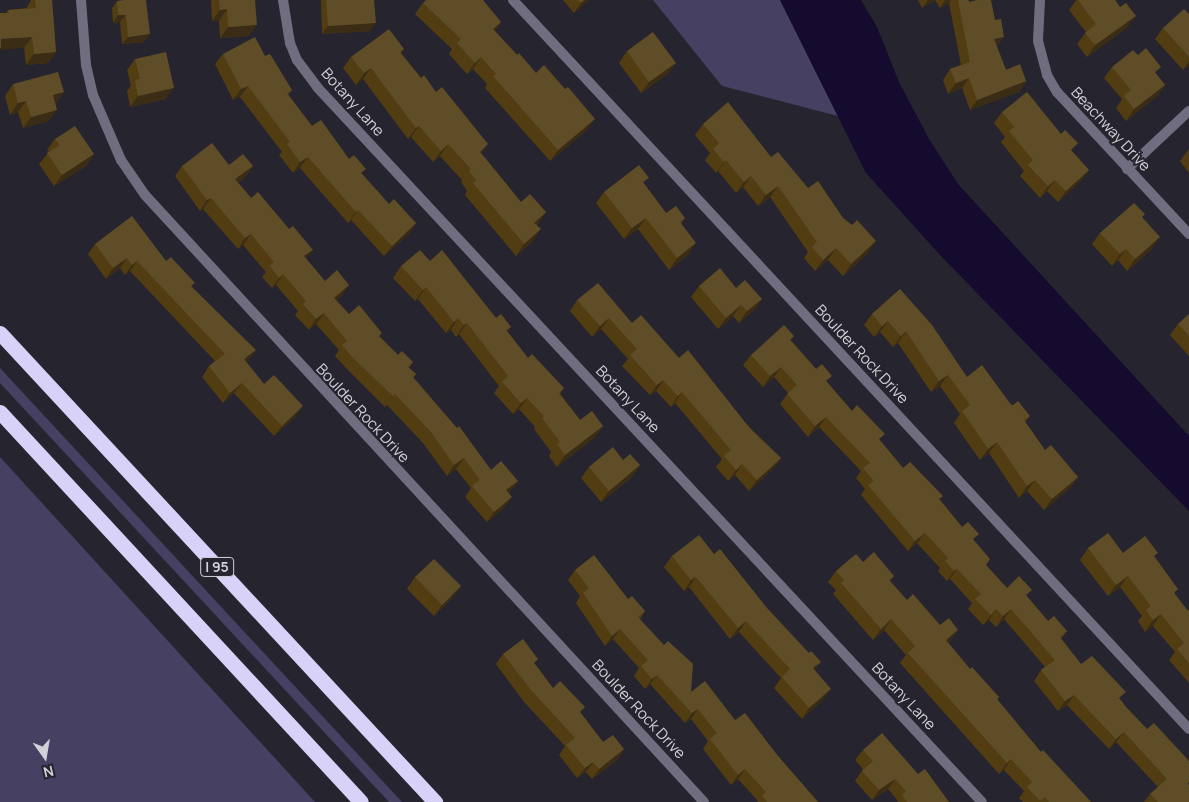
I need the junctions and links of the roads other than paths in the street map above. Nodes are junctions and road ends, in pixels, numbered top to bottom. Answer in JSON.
{"nodes":[{"id":1,"x":80,"y":0,"type":"edge"},
{"id":2,"x":284,"y":0,"type":"edge"},
{"id":3,"x":513,"y":0,"type":"edge"},
{"id":4,"x":1040,"y":0,"type":"edge"},
{"id":5,"x":1189,"y":111,"type":"edge"},
{"id":6,"x":1127,"y":169,"type":"junction"},
{"id":7,"x":1189,"y":234,"type":"edge"},
{"id":8,"x":0,"y":333,"type":"edge"},
{"id":9,"x":0,"y":412,"type":"edge"},
{"id":10,"x":1189,"y":729,"type":"edge"},
{"id":11,"x":361,"y":802,"type":"edge"},
{"id":12,"x":434,"y":802,"type":"edge"},
{"id":13,"x":704,"y":802,"type":"edge"},
{"id":14,"x":982,"y":802,"type":"edge"}],
"edges":[{"from":1,"to":13,"type":"street","name":"Boulder Rock Drive"},
{"from":2,"to":14,"type":"street","name":"Botany Lane"},
{"from":3,"to":10,"type":"street","name":"Boulder Rock Drive"},
{"from":4,"to":6,"type":"street","name":"Beachway Drive"},
{"from":5,"to":6,"type":"street"},
{"from":6,"to":7,"type":"street","name":"Beachway Drive"},
{"from":8,"to":12,"type":"highway","number":"I 95"},
{"from":9,"to":11,"type":"highway"}]}
